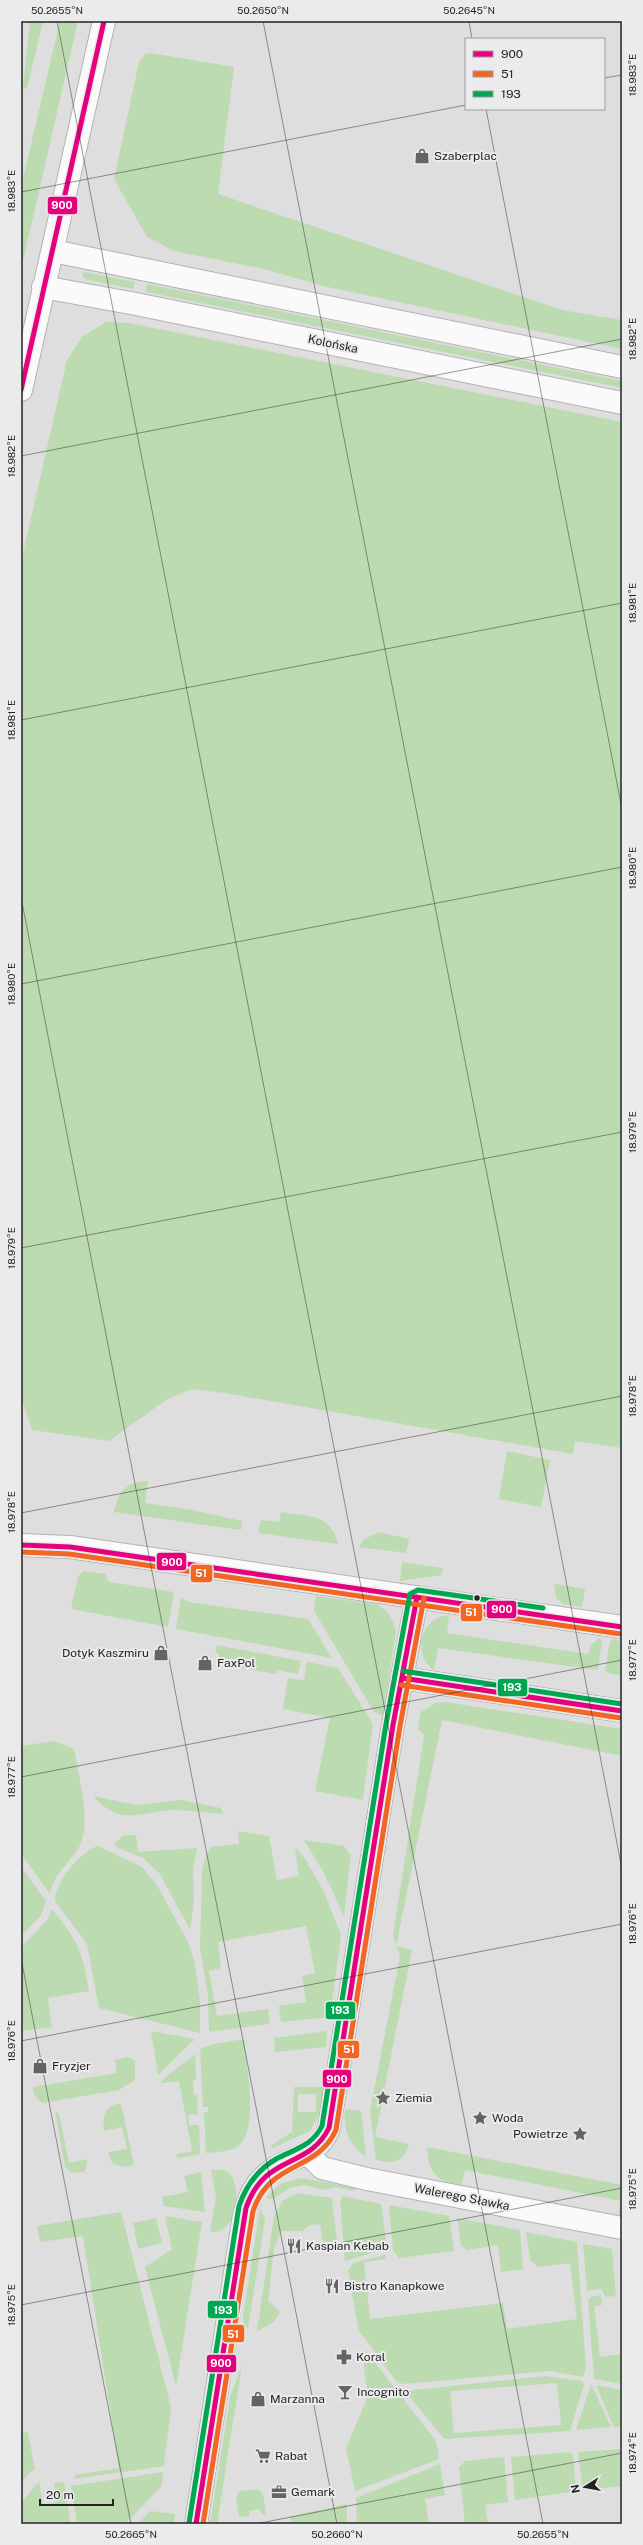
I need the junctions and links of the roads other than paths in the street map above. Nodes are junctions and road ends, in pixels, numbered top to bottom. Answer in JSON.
{"nodes":[{"id":1,"x":104,"y":21,"type":"edge"},
{"id":2,"x":53,"y":251,"type":"junction"},
{"id":3,"x":43,"y":287,"type":"junction"},
{"id":4,"x":622,"y":367,"type":"edge"},
{"id":5,"x":21,"y":390,"type":"edge"},
{"id":6,"x":622,"y":403,"type":"edge"},
{"id":7,"x":21,"y":1545,"type":"edge"},
{"id":8,"x":417,"y":1597,"type":"junction"},
{"id":9,"x":622,"y":1627,"type":"edge"},
{"id":10,"x":402,"y":1678,"type":"junction"},
{"id":11,"x":622,"y":1711,"type":"edge"},
{"id":12,"x":308,"y":2154,"type":"junction"},
{"id":13,"x":622,"y":2228,"type":"edge"},
{"id":14,"x":196,"y":2524,"type":"edge"}],
"edges":[{"from":1,"to":2,"type":"street"},
{"from":2,"to":3,"type":"street"},
{"from":2,"to":4,"type":"street"},
{"from":3,"to":5,"type":"street"},
{"from":3,"to":6,"type":"street","name":"Kolońska"},
{"from":7,"to":8,"type":"street"},
{"from":8,"to":9,"type":"street"},
{"from":8,"to":10,"type":"street"},
{"from":10,"to":11,"type":"street"},
{"from":10,"to":12,"type":"street"},
{"from":12,"to":13,"type":"street","name":"Walerego Sławka"},
{"from":12,"to":14,"type":"street"}]}
